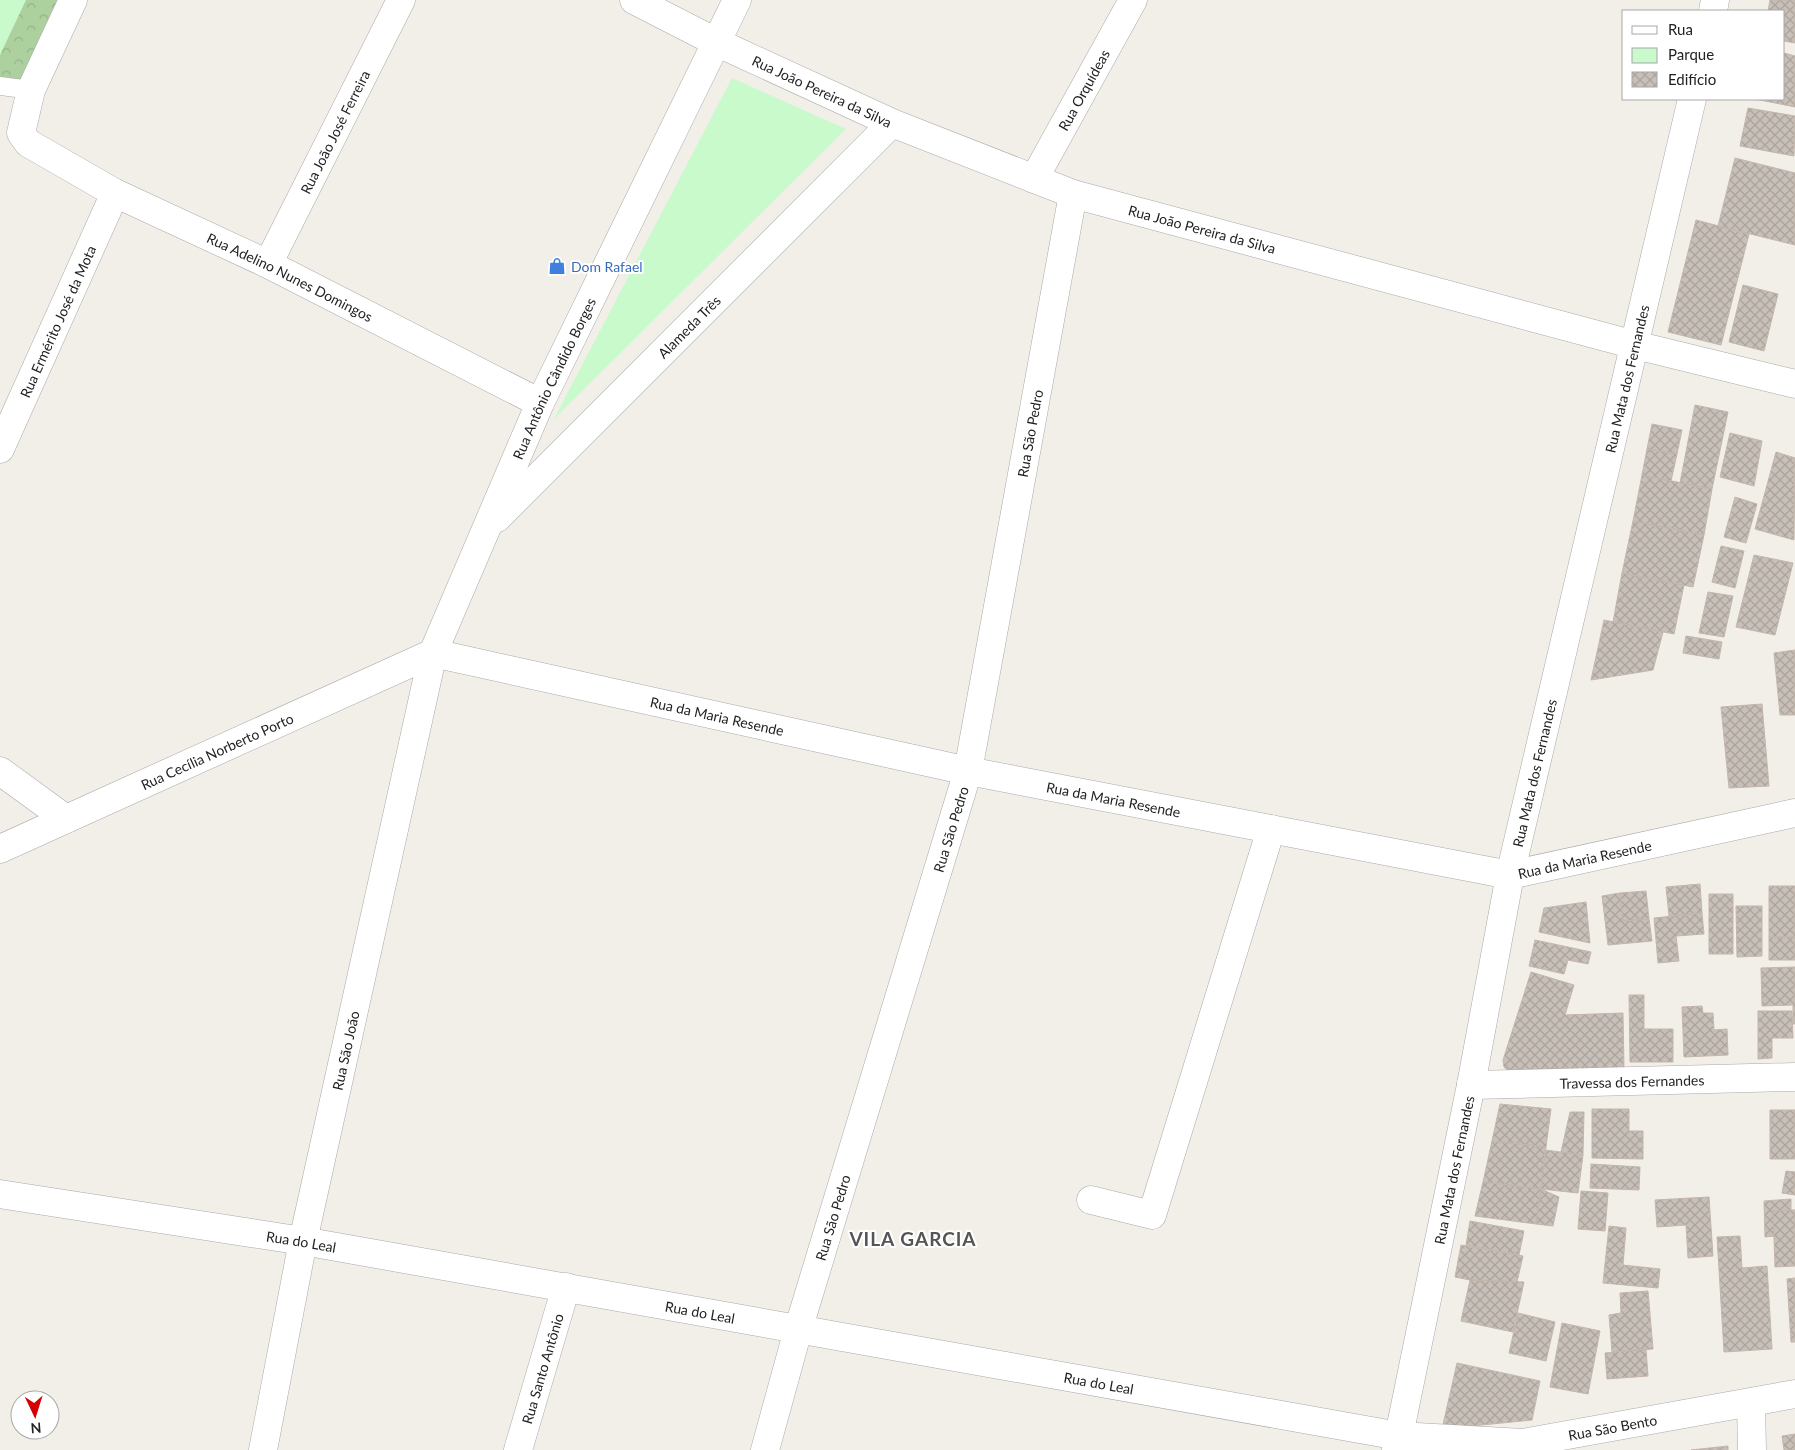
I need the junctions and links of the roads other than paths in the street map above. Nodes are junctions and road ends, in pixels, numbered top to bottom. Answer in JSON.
{"nodes":[{"id":1,"x":73,"y":0,"type":"edge"},
{"id":2,"x":402,"y":0,"type":"edge"},
{"id":3,"x":634,"y":0,"type":"edge"},
{"id":4,"x":737,"y":0,"type":"edge"},
{"id":5,"x":1132,"y":0,"type":"edge"},
{"id":6,"x":716,"y":42,"type":"junction"},
{"id":7,"x":0,"y":86,"type":"edge"},
{"id":8,"x":31,"y":90,"type":"junction"},
{"id":9,"x":1692,"y":100,"type":"edge"},
{"id":10,"x":892,"y":123,"type":"junction"},
{"id":11,"x":1034,"y":179,"type":"junction"},
{"id":12,"x":115,"y":193,"type":"junction"},
{"id":13,"x":1073,"y":194,"type":"junction"},
{"id":14,"x":268,"y":264,"type":"junction"},
{"id":15,"x":1635,"y":345,"type":"junction"},
{"id":16,"x":1795,"y":384,"type":"edge"},
{"id":17,"x":540,"y":403,"type":"junction"},
{"id":18,"x":0,"y":449,"type":"edge"},
{"id":19,"x":486,"y":529,"type":"junction"},
{"id":20,"x":434,"y":653,"type":"junction"},
{"id":21,"x":968,"y":771,"type":"junction"},
{"id":22,"x":0,"y":772,"type":"edge"},
{"id":23,"x":1795,"y":812,"type":"edge"},
{"id":24,"x":66,"y":820,"type":"junction"},
{"id":25,"x":1271,"y":829,"type":"junction"},
{"id":26,"x":0,"y":849,"type":"edge"},
{"id":27,"x":1510,"y":875,"type":"junction"},
{"id":28,"x":1795,"y":1078,"type":"edge"},
{"id":29,"x":1471,"y":1085,"type":"junction"},
{"id":30,"x":0,"y":1194,"type":"edge"},
{"id":31,"x":1091,"y":1200,"type":"dead end"},
{"id":32,"x":303,"y":1241,"type":"junction"},
{"id":33,"x":566,"y":1287,"type":"junction"},
{"id":34,"x":798,"y":1330,"type":"junction"},
{"id":35,"x":1795,"y":1394,"type":"edge"},
{"id":36,"x":1751,"y":1404,"type":"junction"},
{"id":37,"x":1398,"y":1443,"type":"edge"},
{"id":38,"x":264,"y":1450,"type":"edge"},
{"id":39,"x":518,"y":1450,"type":"edge"},
{"id":40,"x":765,"y":1450,"type":"edge"},
{"id":41,"x":1752,"y":1450,"type":"edge"}],
"edges":[{"from":1,"to":8,"type":"street"},
{"from":2,"to":14,"type":"street","name":"Rua João José Ferreira"},
{"from":3,"to":6,"type":"street","name":"Rua João Pereira da Silva"},
{"from":4,"to":6,"type":"street","name":"Rua Antônio Cândido Borges"},
{"from":5,"to":11,"type":"street","name":"Rua Orquídeas"},
{"from":6,"to":10,"type":"street","name":"Rua João Pereira da Silva"},
{"from":6,"to":17,"type":"street","name":"Rua Antônio Cândido Borges"},
{"from":7,"to":8,"type":"lane"},
{"from":8,"to":12,"type":"street","name":"Rua Adelino Nunes Domingos"},
{"from":9,"to":15,"type":"street","name":"Rua Mata dos Fernandes"},
{"from":10,"to":11,"type":"street","name":"Rua João Pereira da Silva"},
{"from":10,"to":19,"type":"street","name":"Alameda Três"},
{"from":11,"to":13,"type":"street","name":"Rua João Pereira da Silva"},
{"from":12,"to":14,"type":"street","name":"Rua Adelino Nunes Domingos"},
{"from":12,"to":18,"type":"street","name":"Rua Ermérito José da Mota"},
{"from":13,"to":15,"type":"street","name":"Rua João Pereira da Silva"},
{"from":13,"to":21,"type":"street","name":"Rua São Pedro"},
{"from":14,"to":17,"type":"street","name":"Rua Adelino Nunes Domingos"},
{"from":15,"to":16,"type":"street","name":"Rua João Pereira da Silva"},
{"from":15,"to":27,"type":"street","name":"Rua Mata dos Fernandes"},
{"from":17,"to":19,"type":"street","name":"Rua Antônio Cândido Borges"},
{"from":19,"to":20,"type":"street","name":"Rua Antônio Cândido Borges"},
{"from":20,"to":21,"type":"street","name":"Rua da Maria Resende"},
{"from":20,"to":24,"type":"street","name":"Rua Cecília Norberto Porto"},
{"from":20,"to":32,"type":"street","name":"Rua São João"},
{"from":21,"to":25,"type":"street","name":"Rua da Maria Resende"},
{"from":21,"to":34,"type":"street","name":"Rua São Pedro"},
{"from":22,"to":24,"type":"street"},
{"from":23,"to":27,"type":"street","name":"Rua da Maria Resende"},
{"from":24,"to":26,"type":"street","name":"Rua Cecília Norberto Porto"},
{"from":25,"to":27,"type":"street","name":"Rua da Maria Resende"},
{"from":25,"to":31,"type":"street"},
{"from":27,"to":29,"type":"street","name":"Rua Mata dos Fernandes"},
{"from":28,"to":29,"type":"street","name":"Travessa dos Fernandes"},
{"from":29,"to":37,"type":"street","name":"Rua Mata dos Fernandes"},
{"from":30,"to":32,"type":"street","name":"Rua do Leal"},
{"from":32,"to":33,"type":"street","name":"Rua do Leal"},
{"from":32,"to":38,"type":"street","name":"Rua São João"},
{"from":33,"to":34,"type":"street","name":"Rua do Leal"},
{"from":33,"to":39,"type":"street","name":"Rua Santo Antônio"},
{"from":34,"to":37,"type":"street","name":"Rua do Leal"},
{"from":34,"to":40,"type":"street","name":"Rua São Pedro"},
{"from":35,"to":36,"type":"street","name":"Rua São Bento"},
{"from":36,"to":37,"type":"street","name":"Rua São Bento"},
{"from":36,"to":41,"type":"street"}]}
